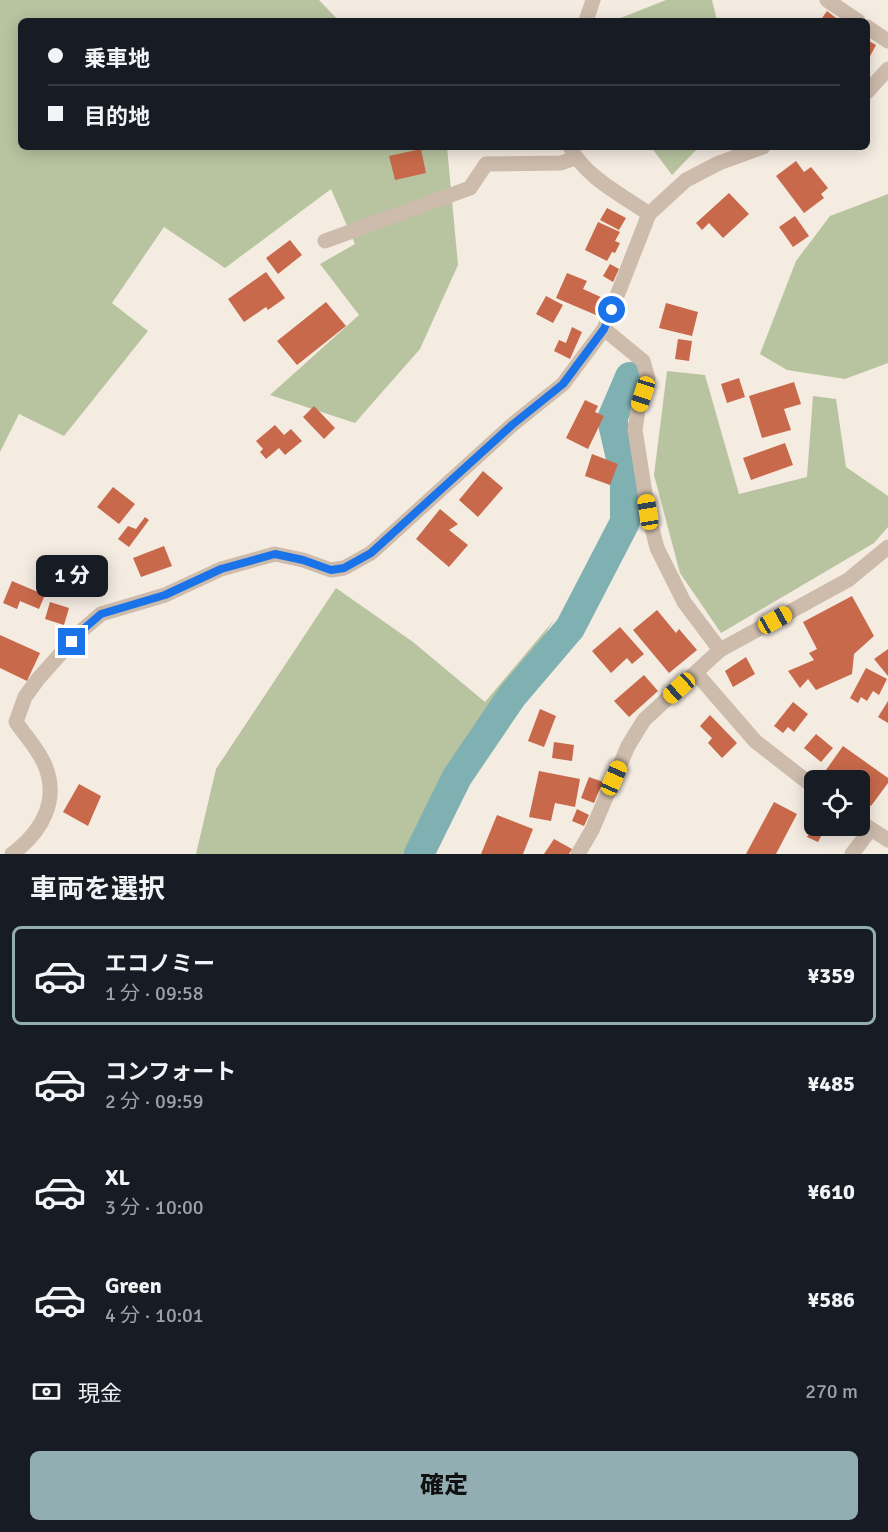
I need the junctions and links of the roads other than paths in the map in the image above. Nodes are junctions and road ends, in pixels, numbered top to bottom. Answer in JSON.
{"nodes":[{"id":1,"x":593,"y":0,"type":"edge"},
{"id":2,"x":826,"y":0,"type":"edge"},
{"id":3,"x":587,"y":18,"type":"edge"},
{"id":4,"x":853,"y":18,"type":"edge"},
{"id":5,"x":870,"y":29,"type":"edge"},
{"id":6,"x":888,"y":41,"type":"edge"},
{"id":7,"x":888,"y":69,"type":"edge"},
{"id":8,"x":870,"y":89,"type":"edge"},
{"id":9,"x":755,"y":150,"type":"edge"},
{"id":10,"x":573,"y":153,"type":"edge"},
{"id":11,"x":649,"y":214,"type":"junction"},
{"id":12,"x":325,"y":241,"type":"dead end"},
{"id":13,"x":604,"y":329,"type":"junction"},
{"id":14,"x":888,"y":547,"type":"edge"},
{"id":15,"x":720,"y":650,"type":"junction"},
{"id":16,"x":696,"y":672,"type":"junction"},
{"id":17,"x":804,"y":779,"type":"edge"},
{"id":18,"x":870,"y":829,"type":"edge"},
{"id":19,"x":860,"y":836,"type":"edge"},
{"id":20,"x":888,"y":840,"type":"edge"},
{"id":21,"x":12,"y":854,"type":"edge"},
{"id":22,"x":578,"y":854,"type":"edge"},
{"id":23,"x":852,"y":854,"type":"edge"}],
"edges":[{"from":1,"to":3,"type":"street"},
{"from":2,"to":4,"type":"street"},
{"from":5,"to":6,"type":"street"},
{"from":7,"to":8,"type":"street"},
{"from":9,"to":11,"type":"street"},
{"from":10,"to":11,"type":"street"},
{"from":10,"to":12,"type":"street"},
{"from":11,"to":13,"type":"street"},
{"from":13,"to":15,"type":"street"},
{"from":13,"to":21,"type":"street"},
{"from":14,"to":15,"type":"street"},
{"from":15,"to":16,"type":"street"},
{"from":16,"to":17,"type":"street"},
{"from":16,"to":22,"type":"street"},
{"from":18,"to":20,"type":"street"},
{"from":19,"to":23,"type":"street"}]}
